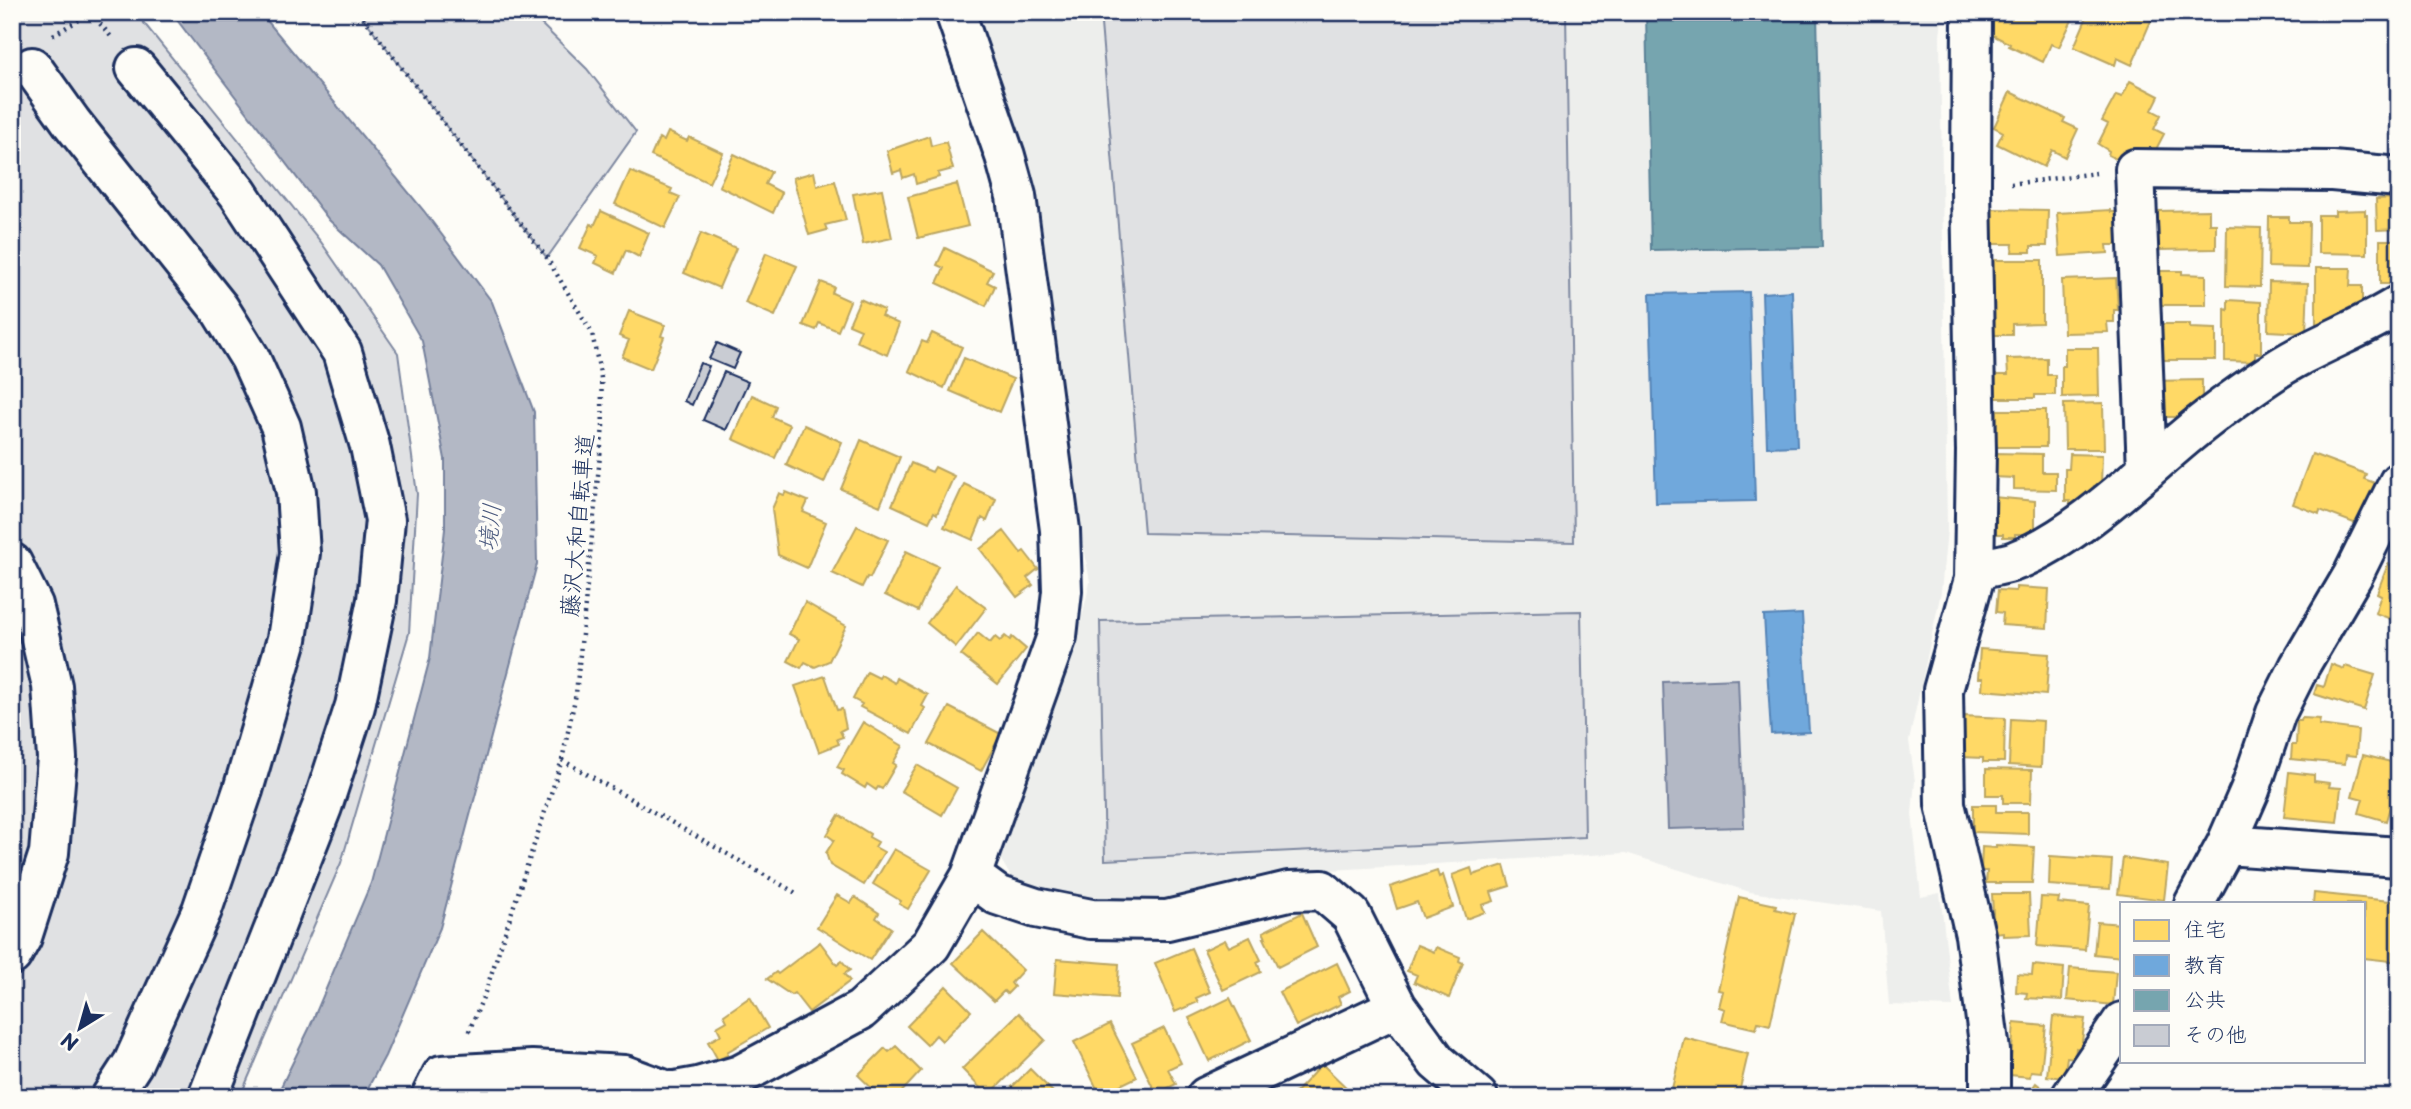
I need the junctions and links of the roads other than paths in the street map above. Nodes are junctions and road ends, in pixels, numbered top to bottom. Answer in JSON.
{"nodes":[{"id":1,"x":955,"y":12,"type":"edge"},
{"id":2,"x":1972,"y":12,"type":"edge"},
{"id":3,"x":32,"y":68,"type":"dead end"},
{"id":4,"x":136,"y":68,"type":"dead end"},
{"id":5,"x":2399,"y":177,"type":"edge"},
{"id":6,"x":2399,"y":305,"type":"edge"},
{"id":7,"x":2147,"y":470,"type":"junction"},
{"id":8,"x":2399,"y":482,"type":"edge"},
{"id":9,"x":12,"y":563,"type":"edge"},
{"id":10,"x":1975,"y":579,"type":"junction"},
{"id":11,"x":2226,"y":845,"type":"junction"},
{"id":12,"x":2399,"y":857,"type":"edge"},
{"id":13,"x":971,"y":876,"type":"junction"},
{"id":14,"x":2195,"y":902,"type":"edge"},
{"id":15,"x":12,"y":955,"type":"edge"},
{"id":16,"x":1397,"y":1007,"type":"junction"},
{"id":17,"x":2120,"y":1025,"type":"edge"},
{"id":18,"x":1464,"y":1092,"type":"edge"},
{"id":19,"x":111,"y":1097,"type":"edge"},
{"id":20,"x":208,"y":1097,"type":"edge"},
{"id":21,"x":431,"y":1097,"type":"edge"},
{"id":22,"x":1206,"y":1097,"type":"edge"},
{"id":23,"x":1990,"y":1097,"type":"edge"},
{"id":24,"x":2071,"y":1097,"type":"edge"}],
"edges":[{"from":1,"to":13,"type":"street"},
{"from":2,"to":10,"type":"street"},
{"from":3,"to":19,"type":"street"},
{"from":4,"to":20,"type":"street"},
{"from":5,"to":7,"type":"street"},
{"from":6,"to":7,"type":"street"},
{"from":7,"to":10,"type":"street"},
{"from":8,"to":11,"type":"street"},
{"from":9,"to":15,"type":"street"},
{"from":10,"to":23,"type":"street"},
{"from":11,"to":12,"type":"street"},
{"from":11,"to":14,"type":"street"},
{"from":13,"to":16,"type":"street"},
{"from":13,"to":21,"type":"street"},
{"from":16,"to":18,"type":"street"},
{"from":16,"to":22,"type":"street"},
{"from":17,"to":24,"type":"street"}]}
